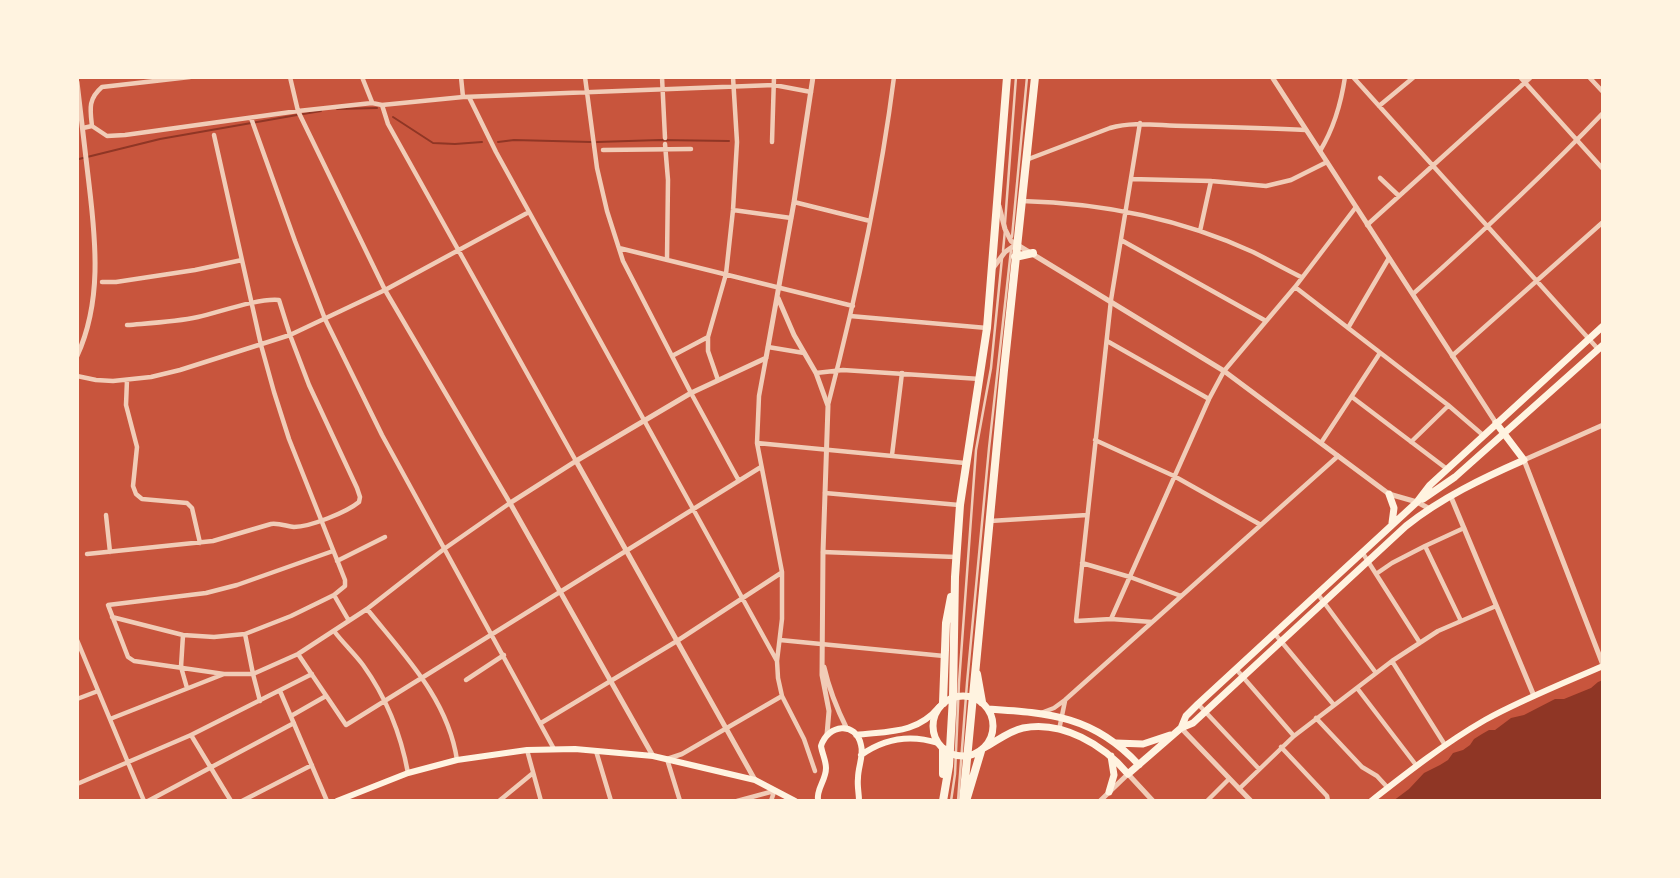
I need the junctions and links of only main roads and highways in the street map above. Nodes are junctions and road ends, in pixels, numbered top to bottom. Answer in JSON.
{"nodes":[{"id":1,"x":1007,"y":77,"type":"edge"},
{"id":2,"x":1035,"y":77,"type":"edge"},
{"id":3,"x":1033,"y":253,"type":"road end"},
{"id":4,"x":1016,"y":257,"type":"junction"},
{"id":5,"x":1603,"y":326,"type":"edge"},
{"id":6,"x":1600,"y":347,"type":"edge"},
{"id":7,"x":1496,"y":424,"type":"junction"},
{"id":8,"x":1504,"y":433,"type":"junction"},
{"id":9,"x":1457,"y":461,"type":"junction"},
{"id":10,"x":1455,"y":477,"type":"junction"},
{"id":11,"x":1389,"y":494,"type":"road end"},
{"id":12,"x":1451,"y":497,"type":"junction"},
{"id":13,"x":1417,"y":502,"type":"junction"},
{"id":14,"x":1392,"y":523,"type":"junction"},
{"id":15,"x":955,"y":577,"type":"junction"},
{"id":16,"x":975,"y":663,"type":"junction"},
{"id":17,"x":1603,"y":665,"type":"edge"},
{"id":18,"x":962,"y":696,"type":"junction"},
{"id":19,"x":941,"y":705,"type":"junction"},
{"id":20,"x":985,"y":706,"type":"junction"},
{"id":21,"x":1181,"y":728,"type":"junction"},
{"id":22,"x":856,"y":734,"type":"junction"},
{"id":23,"x":1116,"y":743,"type":"junction"},
{"id":24,"x":983,"y":750,"type":"junction"},
{"id":25,"x":953,"y":752,"type":"junction"},
{"id":26,"x":861,"y":755,"type":"junction"},
{"id":27,"x":1110,"y":755,"type":"junction"},
{"id":28,"x":1139,"y":765,"type":"junction"},
{"id":29,"x":1109,"y":792,"type":"road end"},
{"id":30,"x":341,"y":800,"type":"edge"},
{"id":31,"x":860,"y":800,"type":"edge"},
{"id":32,"x":795,"y":801,"type":"edge"},
{"id":33,"x":818,"y":801,"type":"edge"},
{"id":34,"x":942,"y":801,"type":"edge"},
{"id":35,"x":962,"y":801,"type":"edge"},
{"id":36,"x":1371,"y":801,"type":"edge"}],
"edges":[{"from":1,"to":15,"type":"highway"},
{"from":2,"to":4,"type":"highway"},
{"from":3,"to":4,"type":"highway"},
{"from":4,"to":16,"type":"highway"},
{"from":5,"to":7,"type":"main road"},
{"from":6,"to":8,"type":"main road"},
{"from":7,"to":8,"type":"main road"},
{"from":7,"to":9,"type":"main road"},
{"from":8,"to":10,"type":"main road"},
{"from":8,"to":12,"type":"main road"},
{"from":9,"to":10,"type":"main road"},
{"from":9,"to":13,"type":"main road"},
{"from":10,"to":12,"type":"main road"},
{"from":10,"to":13,"type":"main road"},
{"from":11,"to":14,"type":"main road"},
{"from":12,"to":21,"type":"main road"},
{"from":13,"to":14,"type":"main road"},
{"from":14,"to":21,"type":"main road"},
{"from":15,"to":18,"type":"highway"},
{"from":15,"to":19,"type":"highway"},
{"from":16,"to":18,"type":"highway"},
{"from":16,"to":20,"type":"highway"},
{"from":17,"to":36,"type":"main road"},
{"from":18,"to":19,"type":"main road"},
{"from":18,"to":20,"type":"main road"},
{"from":18,"to":25,"type":"highway"},
{"from":18,"to":25,"type":"highway"},
{"from":19,"to":22,"type":"main road"},
{"from":19,"to":25,"type":"main road"},
{"from":20,"to":23,"type":"main road"},
{"from":20,"to":24,"type":"main road"},
{"from":21,"to":23,"type":"main road"},
{"from":21,"to":28,"type":"main road"},
{"from":22,"to":26,"type":"main road"},
{"from":22,"to":33,"type":"main road"},
{"from":23,"to":28,"type":"main road"},
{"from":24,"to":25,"type":"main road"},
{"from":24,"to":27,"type":"main road"},
{"from":24,"to":35,"type":"highway"},
{"from":25,"to":26,"type":"main road"},
{"from":25,"to":34,"type":"highway"},
{"from":25,"to":35,"type":"highway"},
{"from":26,"to":31,"type":"main road"},
{"from":27,"to":28,"type":"main road"},
{"from":27,"to":29,"type":"main road"},
{"from":30,"to":32,"type":"main road"}]}
